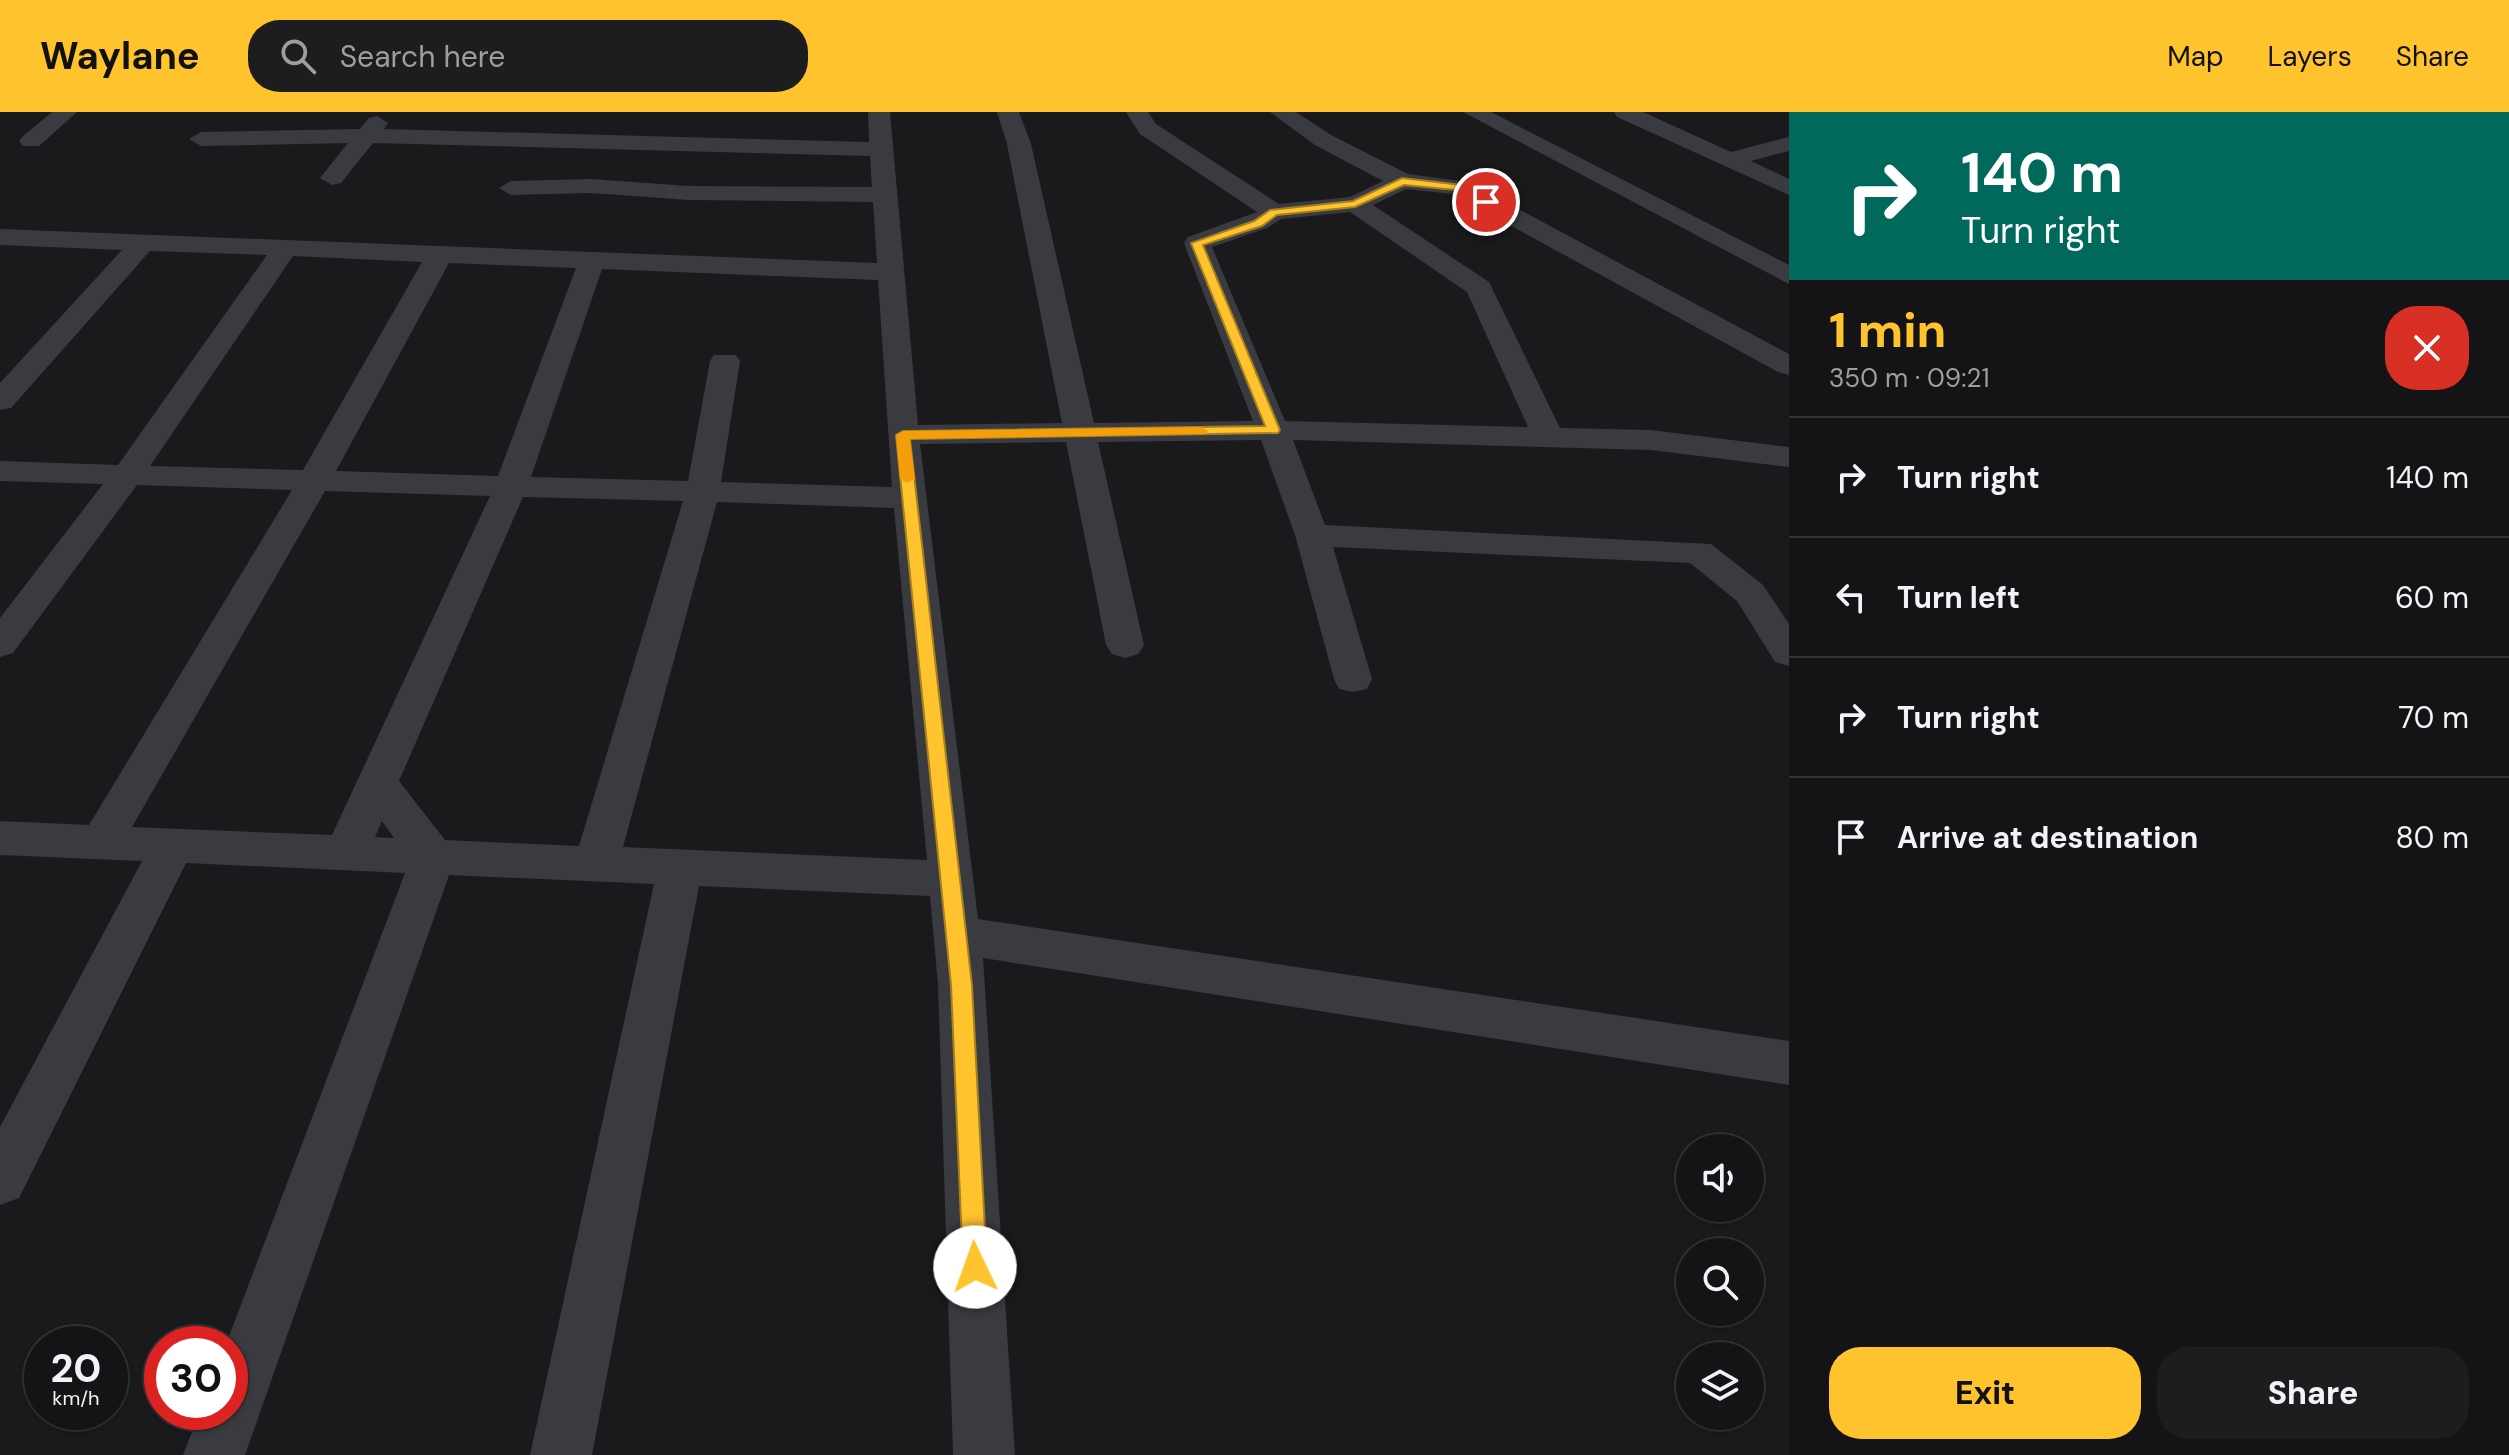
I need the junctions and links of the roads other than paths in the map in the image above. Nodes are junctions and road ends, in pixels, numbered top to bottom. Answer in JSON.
{"nodes":[{"id":1,"x":66,"y":112,"type":"edge"},
{"id":2,"x":230,"y":112,"type":"edge"},
{"id":3,"x":386,"y":112,"type":"edge"},
{"id":4,"x":1008,"y":112,"type":"edge"},
{"id":5,"x":1137,"y":112,"type":"edge"},
{"id":6,"x":1281,"y":112,"type":"edge"},
{"id":7,"x":1474,"y":112,"type":"edge"},
{"id":8,"x":1625,"y":112,"type":"edge"},
{"id":9,"x":881,"y":130,"type":"edge"},
{"id":10,"x":366,"y":136,"type":"junction"},
{"id":11,"x":31,"y":141,"type":"dead end"},
{"id":12,"x":1789,"y":144,"type":"edge"},
{"id":13,"x":1729,"y":160,"type":"junction"},
{"id":14,"x":332,"y":178,"type":"dead end"},
{"id":15,"x":1402,"y":181,"type":"junction"},
{"id":16,"x":511,"y":188,"type":"dead end"},
{"id":17,"x":1789,"y":188,"type":"edge"},
{"id":18,"x":885,"y":195,"type":"junction"},
{"id":19,"x":1355,"y":204,"type":"junction"},
{"id":20,"x":1274,"y":212,"type":"junction"},
{"id":21,"x":0,"y":237,"type":"edge"},
{"id":22,"x":144,"y":242,"type":"junction"},
{"id":23,"x":286,"y":248,"type":"junction"},
{"id":24,"x":440,"y":254,"type":"junction"},
{"id":25,"x":592,"y":260,"type":"junction"},
{"id":26,"x":891,"y":272,"type":"junction"},
{"id":27,"x":1789,"y":276,"type":"edge"},
{"id":28,"x":725,"y":361,"type":"dead end"},
{"id":29,"x":1789,"y":366,"type":"edge"},
{"id":30,"x":0,"y":401,"type":"edge"},
{"id":31,"x":1273,"y":430,"type":"junction"},
{"id":32,"x":1080,"y":432,"type":"junction"},
{"id":33,"x":903,"y":435,"type":"junction"},
{"id":34,"x":1548,"y":437,"type":"junction"},
{"id":35,"x":1789,"y":457,"type":"edge"},
{"id":36,"x":0,"y":471,"type":"edge"},
{"id":37,"x":127,"y":475,"type":"junction"},
{"id":38,"x":314,"y":480,"type":"junction"},
{"id":39,"x":511,"y":486,"type":"junction"},
{"id":40,"x":703,"y":492,"type":"junction"},
{"id":41,"x":909,"y":498,"type":"junction"},
{"id":42,"x":1312,"y":535,"type":"junction"},
{"id":43,"x":0,"y":644,"type":"edge"},
{"id":44,"x":1125,"y":645,"type":"dead end"},
{"id":45,"x":1789,"y":653,"type":"edge"},
{"id":46,"x":1353,"y":679,"type":"dead end"},
{"id":47,"x":377,"y":783,"type":"junction"},
{"id":48,"x":0,"y":838,"type":"edge"},
{"id":49,"x":101,"y":842,"type":"junction"},
{"id":50,"x":173,"y":845,"type":"junction"},
{"id":51,"x":346,"y":853,"type":"junction"},
{"id":52,"x":433,"y":857,"type":"junction"},
{"id":53,"x":596,"y":864,"type":"junction"},
{"id":54,"x":680,"y":867,"type":"junction"},
{"id":55,"x":950,"y":879,"type":"junction"},
{"id":56,"x":956,"y":935,"type":"junction"},
{"id":57,"x":1789,"y":1063,"type":"edge"},
{"id":58,"x":0,"y":1180,"type":"edge"},
{"id":59,"x":248,"y":1363,"type":"edge"},
{"id":60,"x":223,"y":1430,"type":"edge"},
{"id":61,"x":214,"y":1455,"type":"edge"},
{"id":62,"x":561,"y":1455,"type":"edge"},
{"id":63,"x":984,"y":1455,"type":"edge"}],
"edges":[{"from":1,"to":11,"type":"street"},
{"from":2,"to":10,"type":"street"},
{"from":3,"to":10,"type":"street"},
{"from":4,"to":32,"type":"street"},
{"from":5,"to":20,"type":"street"},
{"from":6,"to":15,"type":"street"},
{"from":7,"to":27,"type":"street"},
{"from":8,"to":13,"type":"street"},
{"from":9,"to":10,"type":"street"},
{"from":9,"to":18,"type":"street"},
{"from":10,"to":14,"type":"street"},
{"from":12,"to":13,"type":"street"},
{"from":13,"to":17,"type":"street"},
{"from":15,"to":19,"type":"street"},
{"from":15,"to":29,"type":"street"},
{"from":16,"to":18,"type":"street"},
{"from":18,"to":26,"type":"street"},
{"from":19,"to":20,"type":"street"},
{"from":19,"to":34,"type":"street"},
{"from":20,"to":31,"type":"street"},
{"from":21,"to":22,"type":"street"},
{"from":22,"to":23,"type":"street"},
{"from":22,"to":30,"type":"street"},
{"from":23,"to":24,"type":"street"},
{"from":23,"to":37,"type":"street"},
{"from":24,"to":25,"type":"street"},
{"from":24,"to":38,"type":"street"},
{"from":25,"to":26,"type":"street"},
{"from":25,"to":39,"type":"street"},
{"from":26,"to":33,"type":"street"},
{"from":28,"to":40,"type":"street"},
{"from":31,"to":32,"type":"street"},
{"from":31,"to":34,"type":"street"},
{"from":31,"to":42,"type":"street"},
{"from":32,"to":33,"type":"street"},
{"from":32,"to":44,"type":"street"},
{"from":33,"to":41,"type":"street"},
{"from":34,"to":35,"type":"street"},
{"from":36,"to":37,"type":"street"},
{"from":37,"to":38,"type":"street"},
{"from":37,"to":43,"type":"street"},
{"from":38,"to":39,"type":"street"},
{"from":38,"to":49,"type":"street"},
{"from":39,"to":40,"type":"street"},
{"from":39,"to":47,"type":"street"},
{"from":40,"to":41,"type":"street"},
{"from":40,"to":53,"type":"street"},
{"from":41,"to":55,"type":"street"},
{"from":42,"to":45,"type":"street"},
{"from":42,"to":46,"type":"street"},
{"from":47,"to":51,"type":"street"},
{"from":47,"to":52,"type":"street"},
{"from":48,"to":49,"type":"street"},
{"from":49,"to":50,"type":"street"},
{"from":50,"to":51,"type":"street"},
{"from":50,"to":58,"type":"street"},
{"from":51,"to":52,"type":"street"},
{"from":52,"to":53,"type":"street"},
{"from":52,"to":59,"type":"street"},
{"from":53,"to":54,"type":"street"},
{"from":54,"to":55,"type":"street"},
{"from":54,"to":62,"type":"street"},
{"from":55,"to":56,"type":"street"},
{"from":56,"to":57,"type":"street"},
{"from":56,"to":63,"type":"street"},
{"from":60,"to":61,"type":"street"}]}
